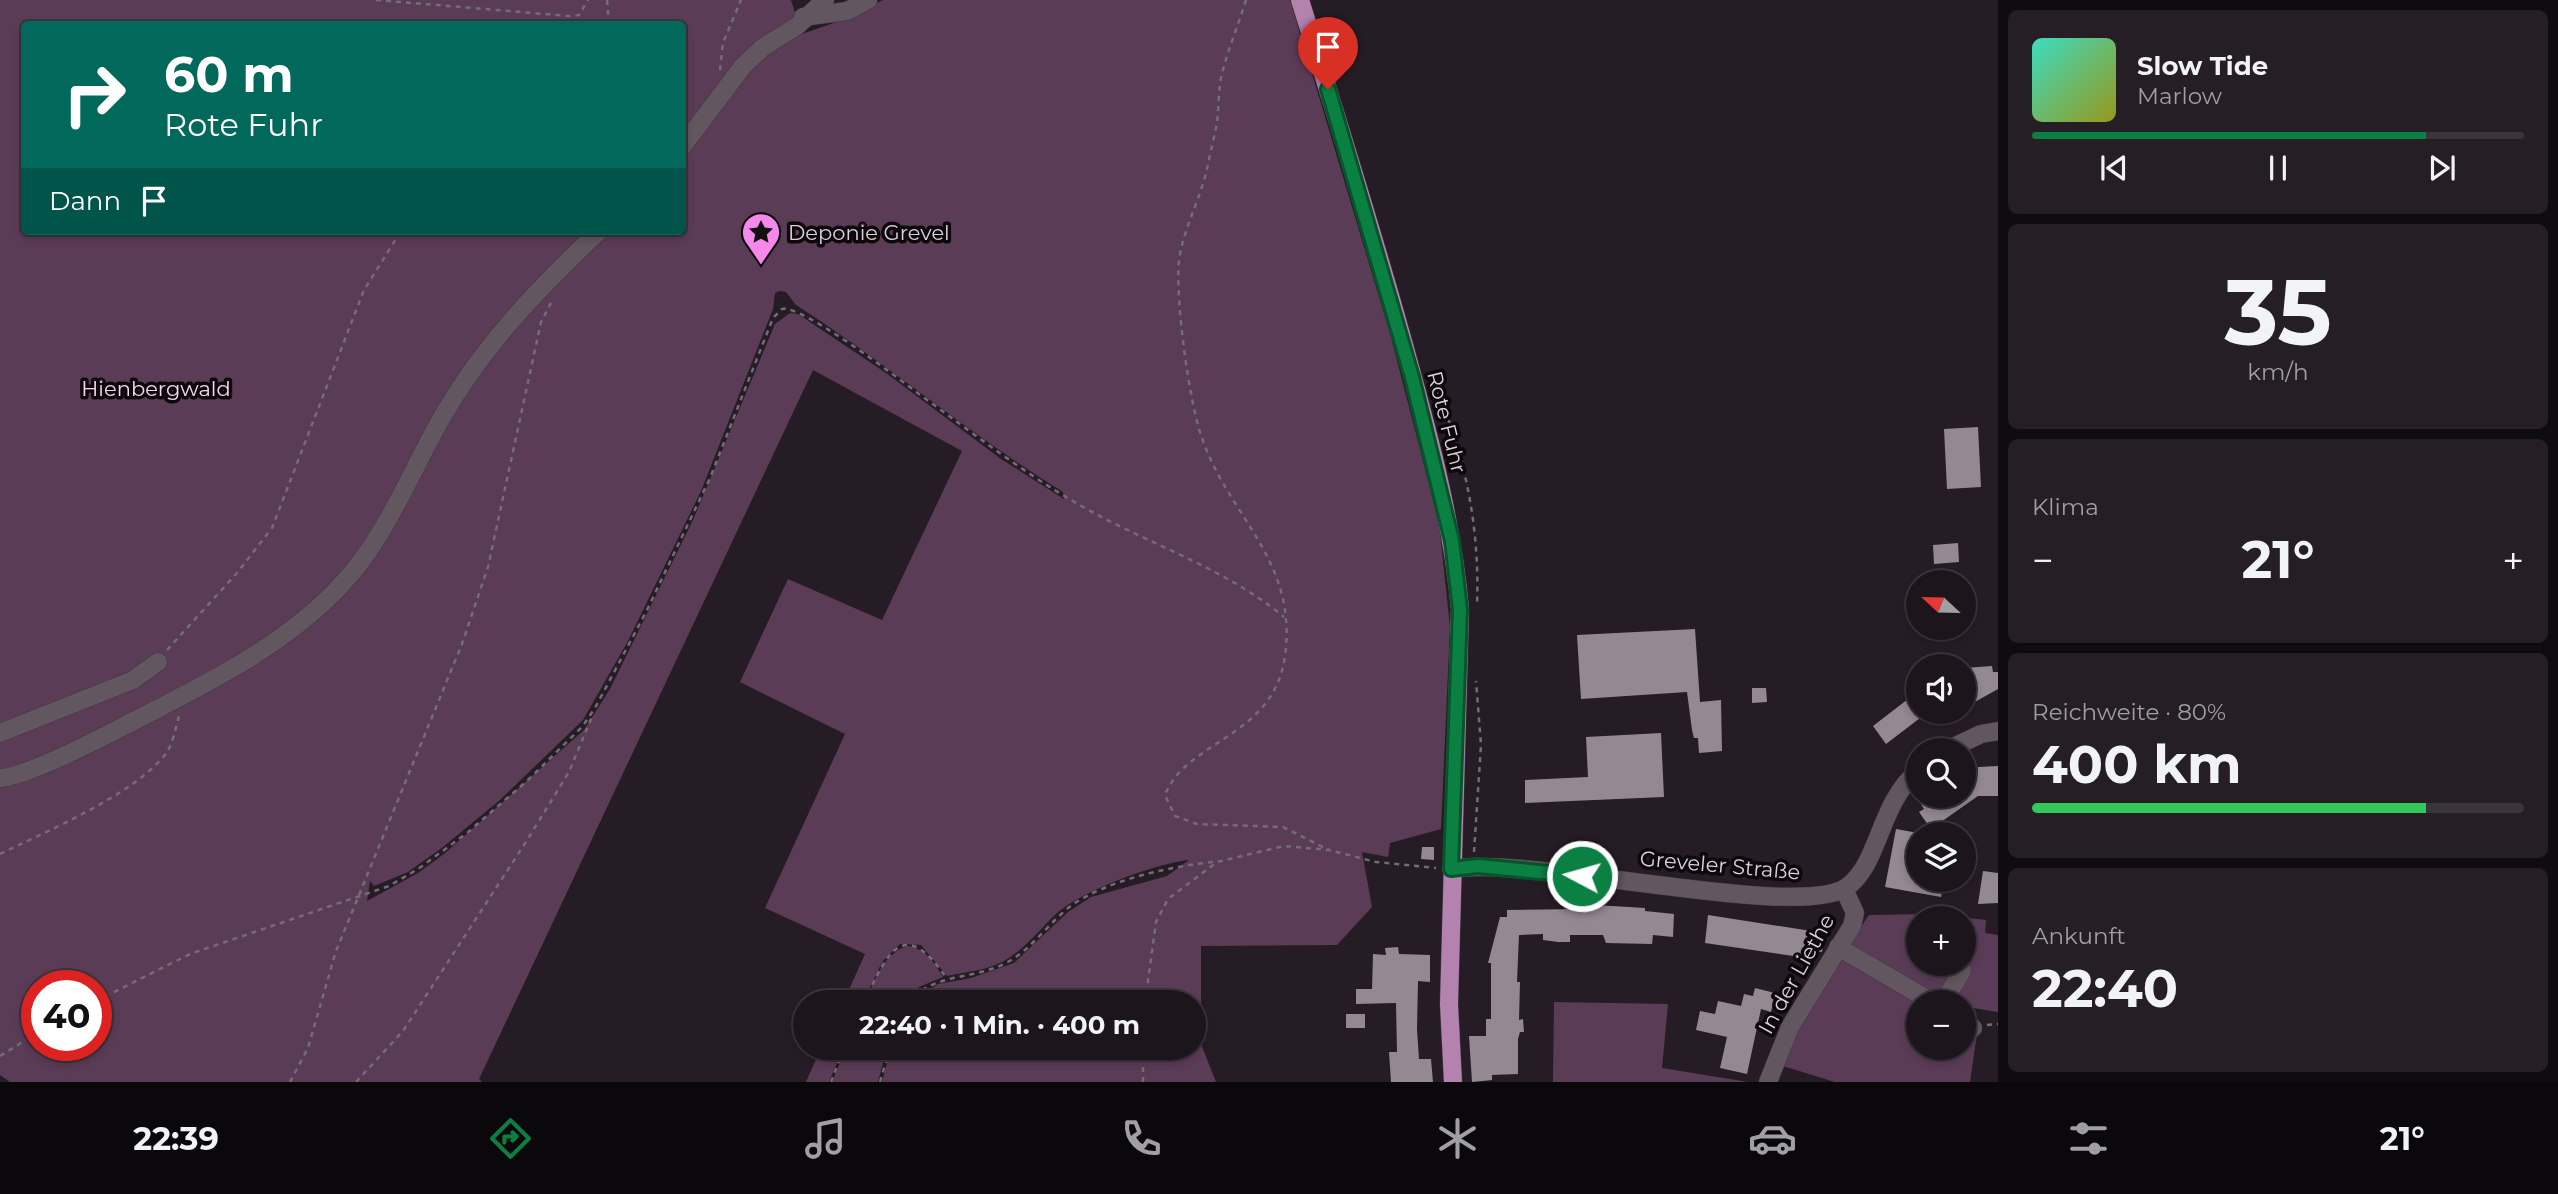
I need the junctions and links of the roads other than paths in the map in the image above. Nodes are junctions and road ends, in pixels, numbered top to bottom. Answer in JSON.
{"nodes":[{"id":1,"x":825,"y":0,"type":"edge"},
{"id":2,"x":868,"y":0,"type":"edge"},
{"id":3,"x":1300,"y":0,"type":"edge"},
{"id":4,"x":803,"y":17,"type":"junction"},
{"id":5,"x":686,"y":142,"type":"edge"},
{"id":6,"x":595,"y":235,"type":"edge"},
{"id":7,"x":158,"y":662,"type":"road end"},
{"id":8,"x":1998,"y":731,"type":"edge"},
{"id":9,"x":0,"y":733,"type":"edge"},
{"id":10,"x":1973,"y":738,"type":"edge"},
{"id":11,"x":0,"y":778,"type":"edge"},
{"id":12,"x":1906,"y":784,"type":"edge"},
{"id":13,"x":1451,"y":869,"type":"junction"},
{"id":14,"x":1844,"y":889,"type":"junction"},
{"id":15,"x":1838,"y":947,"type":"junction"},
{"id":16,"x":1912,"y":990,"type":"edge"},
{"id":17,"x":1453,"y":1082,"type":"edge"},
{"id":18,"x":1768,"y":1082,"type":"edge"}],
"edges":[{"from":1,"to":4,"type":"street"},
{"from":2,"to":4,"type":"street"},
{"from":3,"to":13,"type":"main road","name":"Rote Fuhr"},
{"from":4,"to":5,"type":"street"},
{"from":6,"to":11,"type":"street"},
{"from":7,"to":9,"type":"street"},
{"from":8,"to":10,"type":"street"},
{"from":12,"to":14,"type":"street"},
{"from":13,"to":14,"type":"street","name":"Greveler Straße"},
{"from":13,"to":17,"type":"main road","name":"Rote Fuhr"},
{"from":14,"to":15,"type":"street","name":"In der Liethe"},
{"from":15,"to":16,"type":"street"},
{"from":15,"to":18,"type":"street","name":"In der Liethe"}]}
